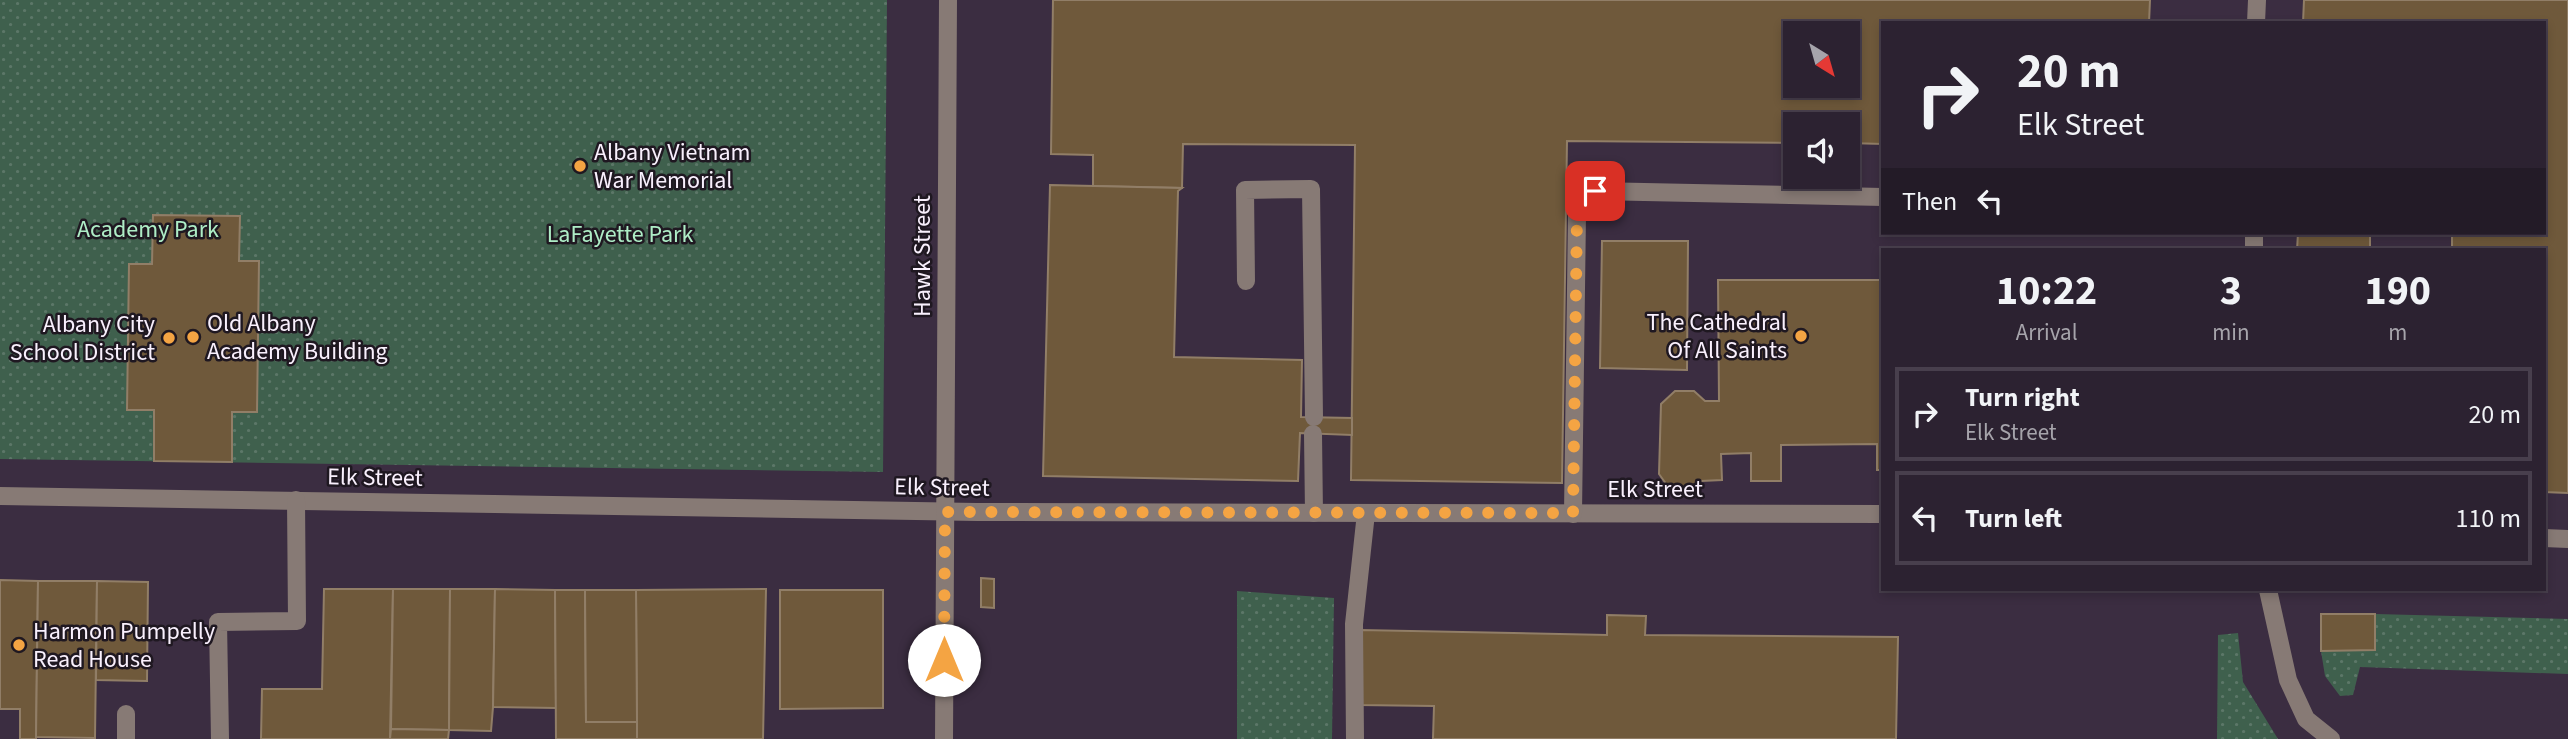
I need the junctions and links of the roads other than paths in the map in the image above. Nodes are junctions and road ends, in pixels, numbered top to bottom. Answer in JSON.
{"nodes":[{"id":1,"x":948,"y":0,"type":"edge"},
{"id":2,"x":2257,"y":0,"type":"edge"},
{"id":3,"x":2256,"y":21,"type":"edge"},
{"id":4,"x":1881,"y":197,"type":"edge"},
{"id":5,"x":1246,"y":281,"type":"dead end"},
{"id":6,"x":0,"y":496,"type":"edge"},
{"id":7,"x":296,"y":500,"type":"junction"},
{"id":8,"x":945,"y":512,"type":"junction"},
{"id":9,"x":1314,"y":513,"type":"junction"},
{"id":10,"x":1366,"y":513,"type":"junction"},
{"id":11,"x":1573,"y":513,"type":"junction"},
{"id":12,"x":1881,"y":514,"type":"edge"},
{"id":13,"x":2546,"y":537,"type":"edge"},
{"id":14,"x":2568,"y":539,"type":"edge"},
{"id":15,"x":2268,"y":591,"type":"edge"},
{"id":16,"x":126,"y":714,"type":"dead end"},
{"id":17,"x":126,"y":739,"type":"edge"},
{"id":18,"x":220,"y":739,"type":"edge"},
{"id":19,"x":944,"y":739,"type":"edge"},
{"id":20,"x":1355,"y":739,"type":"edge"},
{"id":21,"x":2331,"y":739,"type":"edge"}],
"edges":[{"from":1,"to":8,"type":"street","name":"Hawk Street"},
{"from":2,"to":3,"type":"street"},
{"from":4,"to":11,"type":"street"},
{"from":5,"to":9,"type":"street"},
{"from":6,"to":7,"type":"street","name":"Elk Street"},
{"from":7,"to":8,"type":"street","name":"Elk Street"},
{"from":7,"to":18,"type":"street"},
{"from":8,"to":9,"type":"street","name":"Elk Street"},
{"from":8,"to":19,"type":"street","name":"Hawk Street"},
{"from":9,"to":10,"type":"street","name":"Elk Street"},
{"from":10,"to":11,"type":"street","name":"Elk Street"},
{"from":10,"to":20,"type":"street"},
{"from":11,"to":12,"type":"street","name":"Elk Street"},
{"from":13,"to":14,"type":"street"},
{"from":15,"to":21,"type":"street"},
{"from":16,"to":17,"type":"street"}]}
